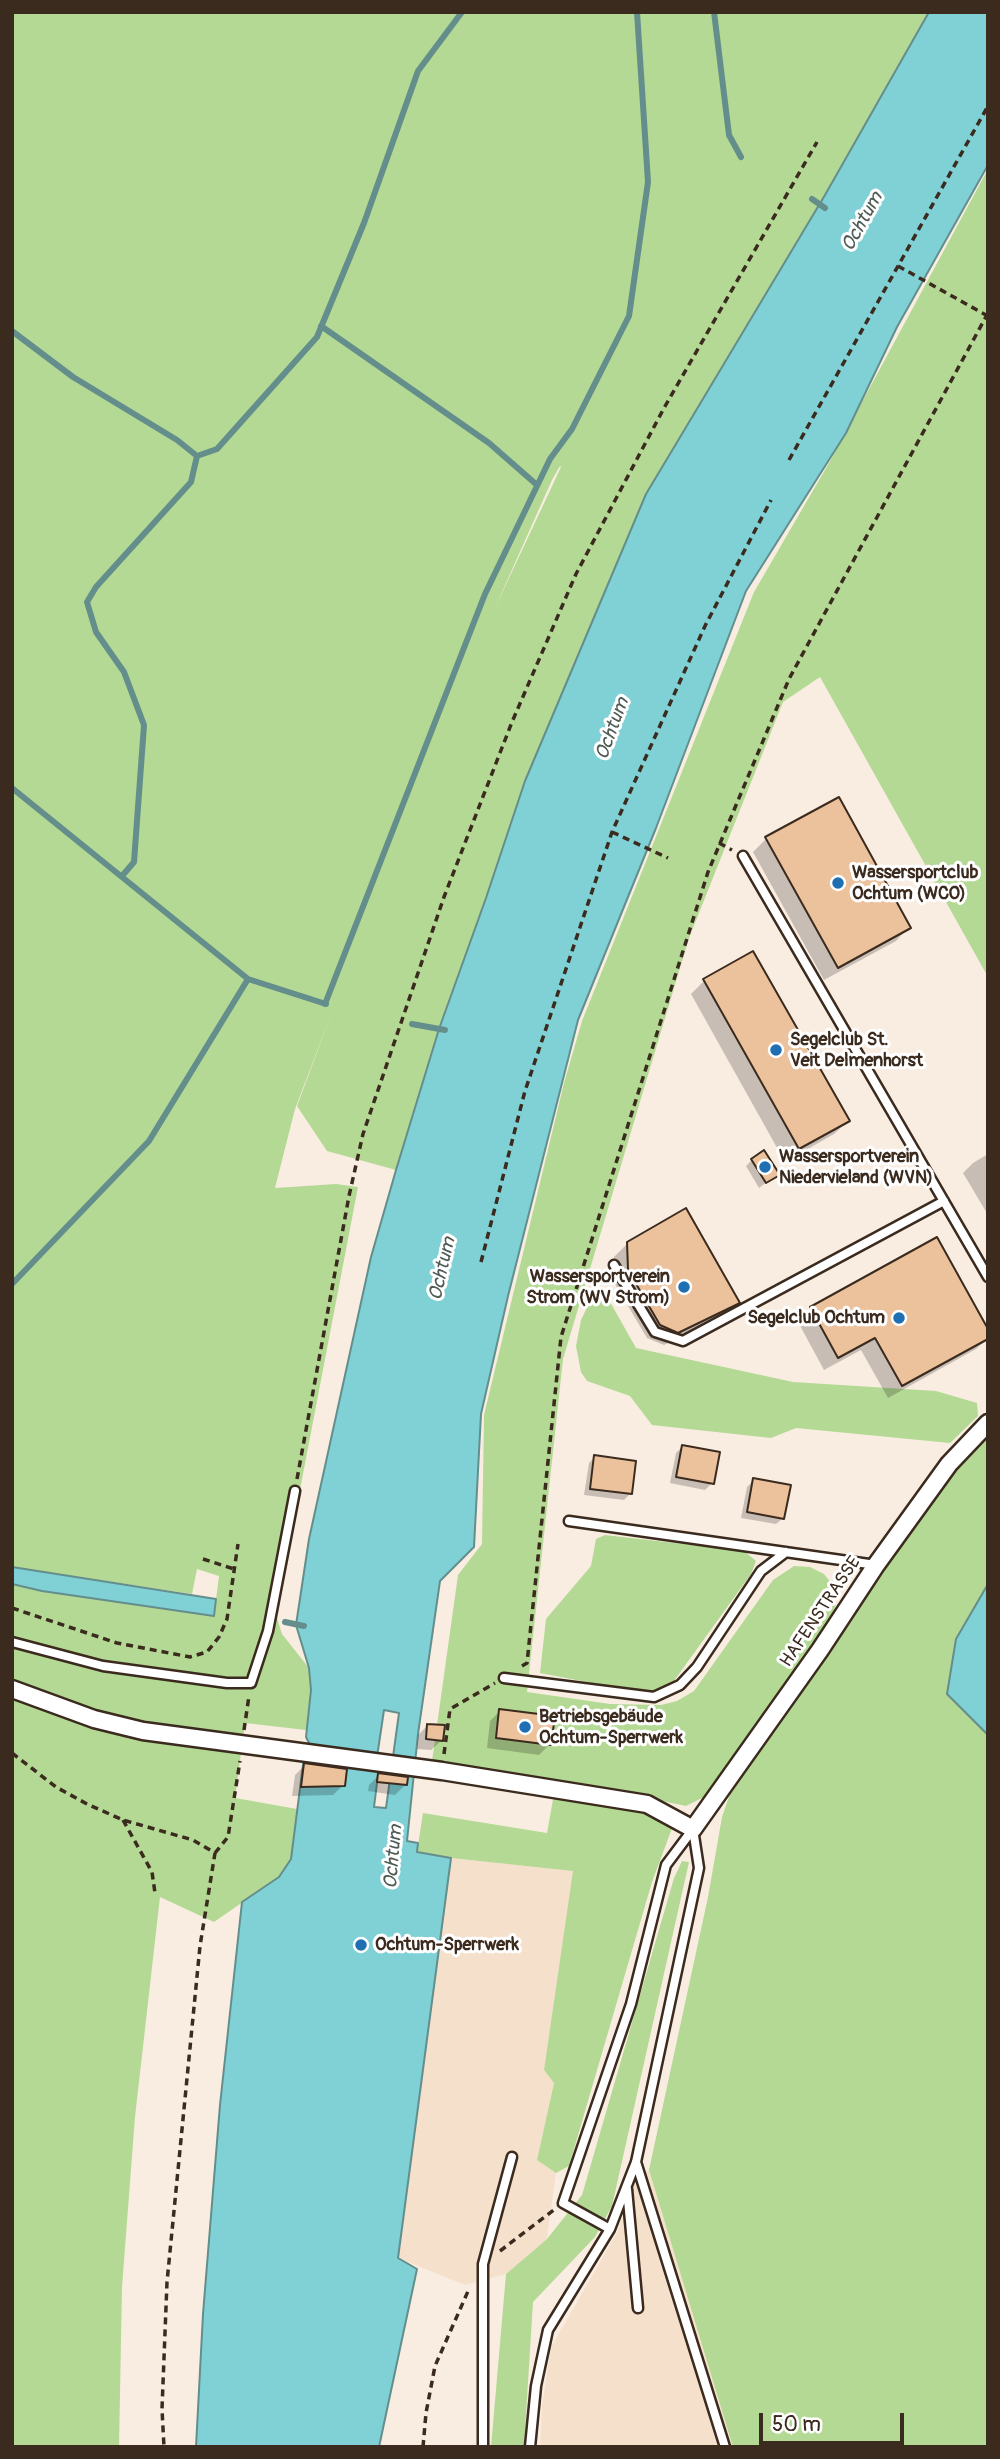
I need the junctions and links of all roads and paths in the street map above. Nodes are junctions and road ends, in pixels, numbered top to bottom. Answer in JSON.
{"nodes":[{"id":1,"x":988,"y":106,"type":"edge"},
{"id":2,"x":817,"y":142,"type":"dead end"},
{"id":3,"x":898,"y":267,"type":"junction"},
{"id":4,"x":987,"y":314,"type":"edge"},
{"id":5,"x":789,"y":460,"type":"dead end"},
{"id":6,"x":771,"y":500,"type":"dead end"},
{"id":7,"x":612,"y":832,"type":"junction"},
{"id":8,"x":743,"y":856,"type":"dead end"},
{"id":9,"x":668,"y":858,"type":"dead end"},
{"id":10,"x":944,"y":1201,"type":"junction"},
{"id":11,"x":481,"y":1262,"type":"dead end"},
{"id":12,"x":614,"y":1265,"type":"dead end"},
{"id":13,"x":988,"y":1277,"type":"edge"},
{"id":14,"x":988,"y":1423,"type":"edge"},
{"id":15,"x":295,"y":1491,"type":"joint"},
{"id":16,"x":569,"y":1521,"type":"dead end"},
{"id":17,"x":238,"y":1544,"type":"dead end"},
{"id":18,"x":786,"y":1552,"type":"junction"},
{"id":19,"x":203,"y":1559,"type":"dead end"},
{"id":20,"x":876,"y":1566,"type":"junction"},
{"id":21,"x":234,"y":1569,"type":"junction"},
{"id":22,"x":12,"y":1608,"type":"edge"},
{"id":23,"x":12,"y":1642,"type":"edge"},
{"id":24,"x":503,"y":1678,"type":"junction"},
{"id":25,"x":251,"y":1683,"type":"junction"},
{"id":26,"x":12,"y":1689,"type":"edge"},
{"id":27,"x":242,"y":1744,"type":"junction"},
{"id":28,"x":12,"y":1753,"type":"edge"},
{"id":29,"x":442,"y":1771,"type":"junction"},
{"id":30,"x":122,"y":1819,"type":"junction"},
{"id":31,"x":693,"y":1829,"type":"junction"},
{"id":32,"x":215,"y":1853,"type":"junction"},
{"id":33,"x":155,"y":1893,"type":"dead end"},
{"id":34,"x":512,"y":2157,"type":"dead end"},
{"id":35,"x":636,"y":2162,"type":"junction"},
{"id":36,"x":627,"y":2186,"type":"junction"},
{"id":37,"x":610,"y":2230,"type":"junction"},
{"id":38,"x":638,"y":2308,"type":"dead end"},
{"id":39,"x":164,"y":2447,"type":"edge"},
{"id":40,"x":483,"y":2447,"type":"edge"},
{"id":41,"x":530,"y":2447,"type":"edge"},
{"id":42,"x":725,"y":2447,"type":"edge"}],
"edges":[{"from":1,"to":3,"type":"path"},
{"from":2,"to":15,"type":"path"},
{"from":3,"to":4,"type":"path"},
{"from":3,"to":5,"type":"path"},
{"from":4,"to":24,"type":"path"},
{"from":6,"to":7,"type":"path"},
{"from":7,"to":9,"type":"path"},
{"from":7,"to":11,"type":"path"},
{"from":8,"to":10,"type":"lane"},
{"from":10,"to":12,"type":"lane"},
{"from":10,"to":13,"type":"lane"},
{"from":14,"to":20,"type":"street","name":"HAFENSTRASSE"},
{"from":15,"to":25,"type":"lane"},
{"from":16,"to":18,"type":"lane"},
{"from":17,"to":21,"type":"path"},
{"from":18,"to":20,"type":"lane"},
{"from":18,"to":24,"type":"lane"},
{"from":19,"to":21,"type":"path"},
{"from":20,"to":31,"type":"street","name":"HAFENSTRASSE"},
{"from":21,"to":22,"type":"path"},
{"from":23,"to":25,"type":"lane"},
{"from":24,"to":29,"type":"path"},
{"from":25,"to":27,"type":"path"},
{"from":26,"to":27,"type":"street"},
{"from":27,"to":29,"type":"street"},
{"from":27,"to":32,"type":"path"},
{"from":28,"to":30,"type":"path"},
{"from":29,"to":31,"type":"street"},
{"from":30,"to":32,"type":"path"},
{"from":30,"to":33,"type":"path"},
{"from":31,"to":35,"type":"lane"},
{"from":31,"to":37,"type":"lane"},
{"from":32,"to":39,"type":"path"},
{"from":34,"to":40,"type":"lane"},
{"from":35,"to":36,"type":"lane"},
{"from":35,"to":42,"type":"lane"},
{"from":36,"to":37,"type":"lane"},
{"from":36,"to":38,"type":"lane"},
{"from":37,"to":41,"type":"lane"}]}
